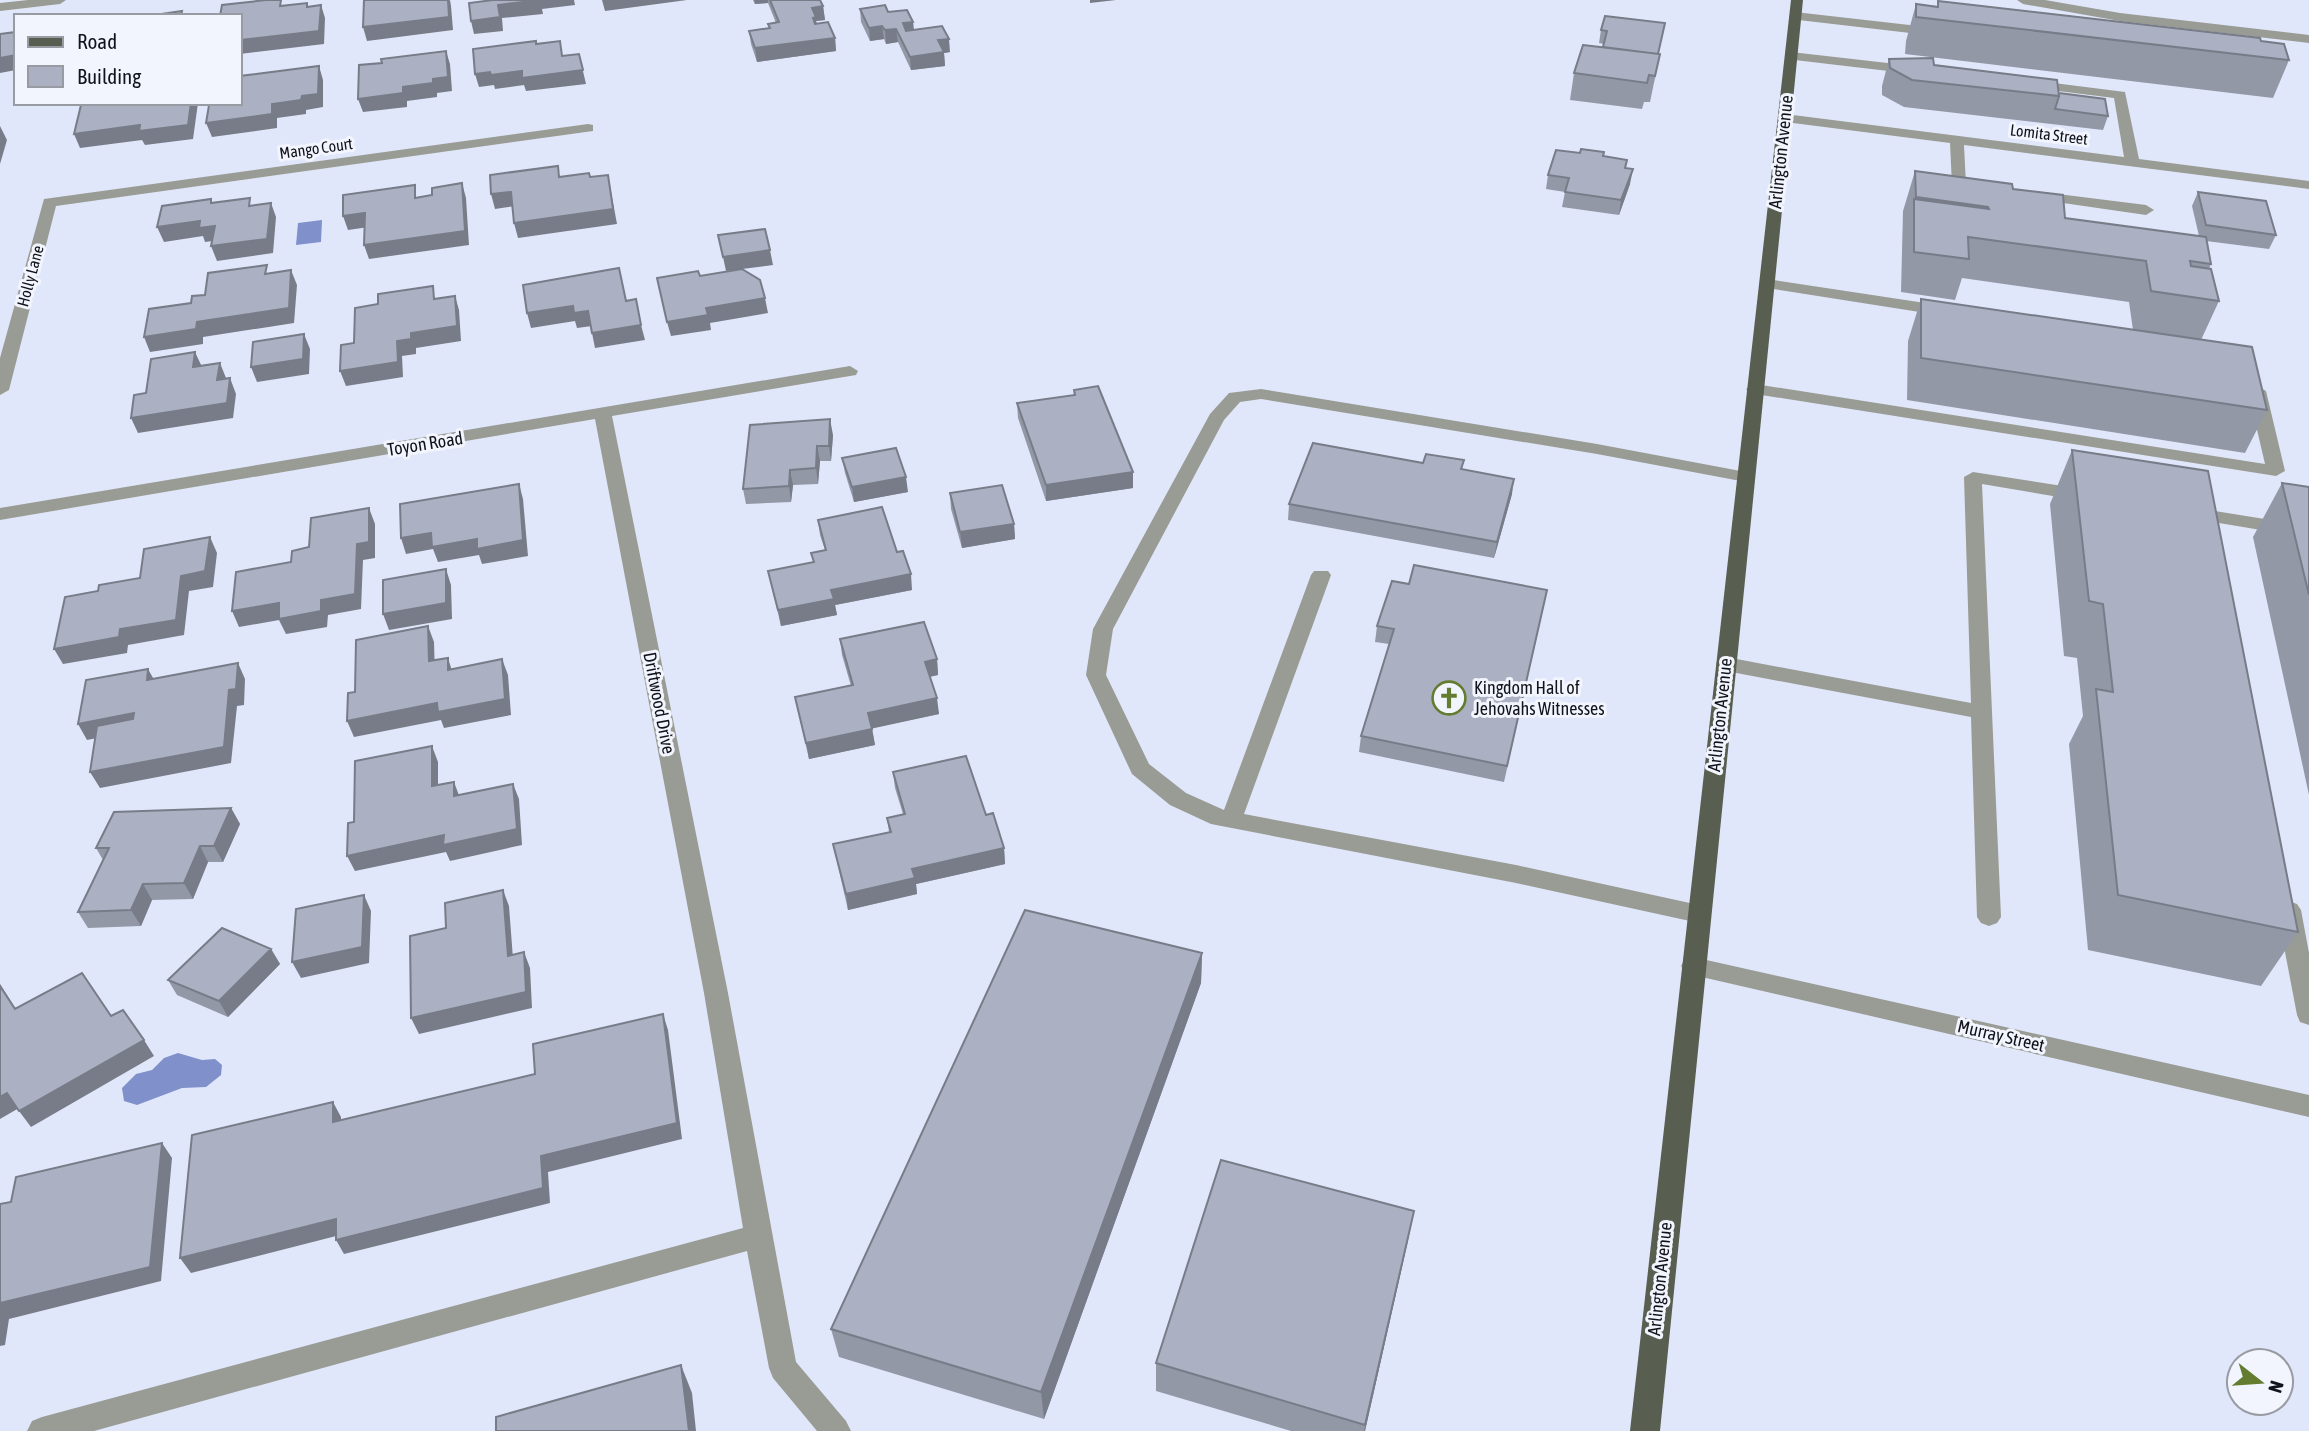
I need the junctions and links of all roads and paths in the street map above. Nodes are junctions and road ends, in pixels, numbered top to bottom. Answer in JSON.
{"nodes":[{"id":1,"x":60,"y":0,"type":"edge"},
{"id":2,"x":2023,"y":0,"type":"edge"},
{"id":3,"x":0,"y":7,"type":"edge"},
{"id":4,"x":1796,"y":8,"type":"edge"},
{"id":5,"x":1945,"y":33,"type":"edge"},
{"id":6,"x":2309,"y":40,"type":"edge"},
{"id":7,"x":1791,"y":56,"type":"junction"},
{"id":8,"x":1928,"y":72,"type":"edge"},
{"id":9,"x":2011,"y":82,"type":"edge"},
{"id":10,"x":1785,"y":118,"type":"junction"},
{"id":11,"x":588,"y":128,"type":"dead end"},
{"id":12,"x":1957,"y":140,"type":"junction"},
{"id":13,"x":2132,"y":162,"type":"junction"},
{"id":14,"x":1959,"y":185,"type":"edge"},
{"id":15,"x":2309,"y":185,"type":"edge"},
{"id":16,"x":2012,"y":192,"type":"edge"},
{"id":17,"x":49,"y":202,"type":"joint"},
{"id":18,"x":2146,"y":210,"type":"dead end"},
{"id":19,"x":1767,"y":284,"type":"junction"},
{"id":20,"x":1955,"y":312,"type":"edge"},
{"id":21,"x":850,"y":371,"type":"dead end"},
{"id":22,"x":2253,"y":371,"type":"edge"},
{"id":23,"x":1755,"y":389,"type":"junction"},
{"id":24,"x":0,"y":390,"type":"edge"},
{"id":25,"x":603,"y":414,"type":"junction"},
{"id":26,"x":1746,"y":477,"type":"junction"},
{"id":27,"x":2107,"y":499,"type":"edge"},
{"id":28,"x":2175,"y":510,"type":"edge"},
{"id":29,"x":0,"y":514,"type":"edge"},
{"id":30,"x":2215,"y":517,"type":"junction"},
{"id":31,"x":2309,"y":532,"type":"edge"},
{"id":32,"x":2220,"y":544,"type":"edge"},
{"id":33,"x":1321,"y":575,"type":"dead end"},
{"id":34,"x":1726,"y":664,"type":"junction"},
{"id":35,"x":1981,"y":712,"type":"junction"},
{"id":36,"x":1231,"y":820,"type":"junction"},
{"id":37,"x":2286,"y":894,"type":"edge"},
{"id":38,"x":1699,"y":914,"type":"junction"},
{"id":39,"x":1989,"y":917,"type":"dead end"},
{"id":40,"x":1693,"y":966,"type":"junction"},
{"id":41,"x":2309,"y":1015,"type":"edge"},
{"id":42,"x":2309,"y":1106,"type":"edge"},
{"id":43,"x":758,"y":1236,"type":"junction"},
{"id":44,"x":41,"y":1431,"type":"edge"},
{"id":45,"x":836,"y":1431,"type":"edge"},
{"id":46,"x":1645,"y":1431,"type":"edge"}],
"edges":[{"from":1,"to":3,"type":"street"},
{"from":2,"to":6,"type":"street"},
{"from":4,"to":5,"type":"street"},
{"from":4,"to":7,"type":"main road","name":"Arlington Avenue"},
{"from":7,"to":8,"type":"street"},
{"from":7,"to":10,"type":"main road","name":"Arlington Avenue"},
{"from":9,"to":13,"type":"street"},
{"from":10,"to":12,"type":"street","name":"Lomita Street"},
{"from":10,"to":19,"type":"main road","name":"Arlington Avenue"},
{"from":11,"to":17,"type":"street","name":"Mango Court"},
{"from":12,"to":13,"type":"street","name":"Lomita Street"},
{"from":12,"to":14,"type":"street"},
{"from":13,"to":15,"type":"street","name":"Lomita Street"},
{"from":16,"to":18,"type":"street"},
{"from":17,"to":24,"type":"street","name":"Holly Lane"},
{"from":19,"to":20,"type":"street"},
{"from":19,"to":23,"type":"main road","name":"Arlington Avenue"},
{"from":21,"to":25,"type":"street","name":"Toyon Road"},
{"from":22,"to":23,"type":"street"},
{"from":23,"to":26,"type":"main road","name":"Arlington Avenue"},
{"from":25,"to":29,"type":"street","name":"Toyon Road"},
{"from":25,"to":43,"type":"street","name":"Driftwood Drive"},
{"from":26,"to":34,"type":"main road","name":"Arlington Avenue"},
{"from":26,"to":36,"type":"street"},
{"from":27,"to":35,"type":"street"},
{"from":28,"to":30,"type":"street"},
{"from":30,"to":31,"type":"street"},
{"from":30,"to":32,"type":"street"},
{"from":33,"to":36,"type":"street"},
{"from":34,"to":35,"type":"street"},
{"from":34,"to":38,"type":"main road","name":"Arlington Avenue"},
{"from":35,"to":39,"type":"street"},
{"from":36,"to":38,"type":"street"},
{"from":37,"to":41,"type":"street"},
{"from":38,"to":40,"type":"main road","name":"Arlington Avenue"},
{"from":40,"to":42,"type":"street","name":"Murray Street"},
{"from":40,"to":46,"type":"main road","name":"Arlington Avenue"},
{"from":43,"to":44,"type":"street"},
{"from":43,"to":45,"type":"street","name":"Driftwood Drive"}]}
